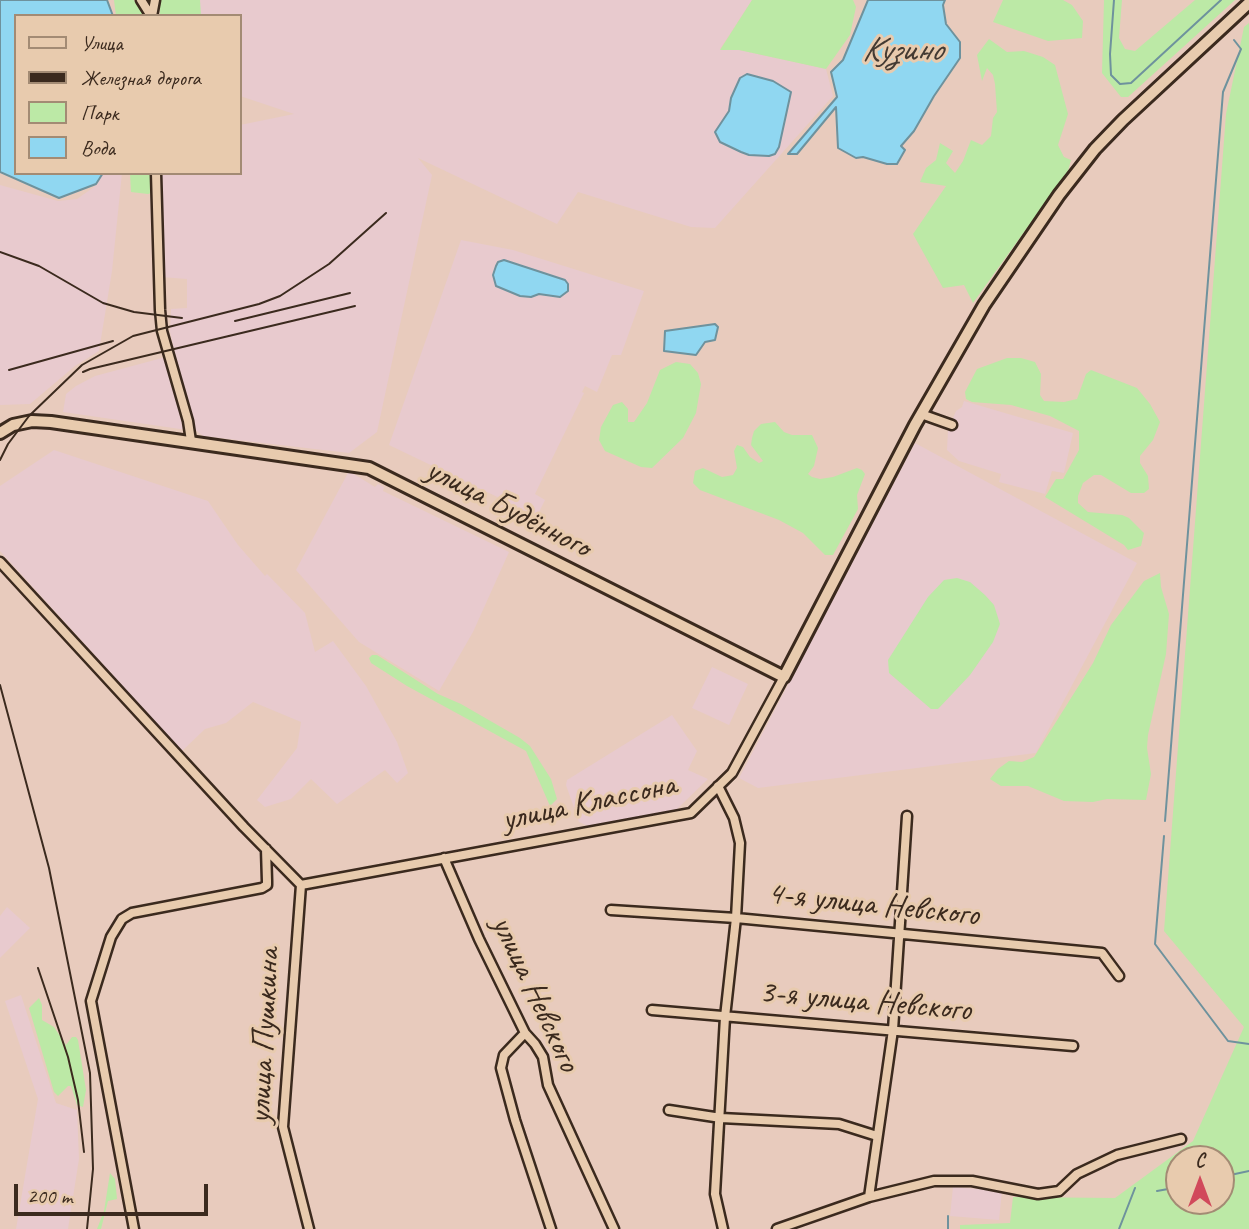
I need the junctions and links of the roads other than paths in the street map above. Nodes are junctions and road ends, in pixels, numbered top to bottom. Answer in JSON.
{"nodes":[{"id":1,"x":1249,"y":3,"type":"edge"},
{"id":2,"x":156,"y":175,"type":"edge"},
{"id":3,"x":921,"y":414,"type":"junction"},
{"id":4,"x":952,"y":425,"type":"dead end"},
{"id":5,"x":0,"y":433,"type":"edge"},
{"id":6,"x":191,"y":441,"type":"junction"},
{"id":7,"x":0,"y":562,"type":"edge"},
{"id":8,"x":784,"y":677,"type":"junction"},
{"id":9,"x":719,"y":786,"type":"junction"},
{"id":10,"x":907,"y":816,"type":"dead end"},
{"id":11,"x":266,"y":849,"type":"junction"},
{"id":12,"x":444,"y":858,"type":"junction"},
{"id":13,"x":301,"y":885,"type":"junction"},
{"id":14,"x":611,"y":910,"type":"dead end"},
{"id":15,"x":736,"y":918,"type":"junction"},
{"id":16,"x":899,"y":934,"type":"junction"},
{"id":17,"x":1119,"y":976,"type":"dead end"},
{"id":18,"x":652,"y":1010,"type":"dead end"},
{"id":19,"x":725,"y":1017,"type":"junction"},
{"id":20,"x":893,"y":1030,"type":"junction"},
{"id":21,"x":525,"y":1033,"type":"junction"},
{"id":22,"x":1073,"y":1046,"type":"dead end"},
{"id":23,"x":669,"y":1110,"type":"dead end"},
{"id":24,"x":721,"y":1118,"type":"junction"},
{"id":25,"x":877,"y":1136,"type":"junction"},
{"id":26,"x":1181,"y":1139,"type":"dead end"},
{"id":27,"x":869,"y":1197,"type":"junction"},
{"id":28,"x":134,"y":1229,"type":"edge"},
{"id":29,"x":309,"y":1229,"type":"edge"},
{"id":30,"x":551,"y":1229,"type":"edge"},
{"id":31,"x":614,"y":1229,"type":"edge"},
{"id":32,"x":723,"y":1229,"type":"edge"},
{"id":33,"x":777,"y":1229,"type":"edge"}],
"edges":[{"from":1,"to":3,"type":"street","name":"улица Классона"},
{"from":2,"to":6,"type":"street"},
{"from":3,"to":4,"type":"street"},
{"from":3,"to":8,"type":"street","name":"улица Классона"},
{"from":5,"to":6,"type":"street","name":"улица Будённого"},
{"from":6,"to":8,"type":"street","name":"улица Будённого"},
{"from":7,"to":11,"type":"street"},
{"from":8,"to":9,"type":"street","name":"улица Классона"},
{"from":9,"to":12,"type":"street","name":"улица Классона"},
{"from":9,"to":15,"type":"street"},
{"from":10,"to":16,"type":"street"},
{"from":11,"to":13,"type":"street"},
{"from":11,"to":28,"type":"street"},
{"from":12,"to":13,"type":"street","name":"улица Классона"},
{"from":12,"to":21,"type":"street","name":"улица Невского"},
{"from":13,"to":29,"type":"street","name":"улица Пушкина"},
{"from":14,"to":15,"type":"street","name":"4-я улица Невского"},
{"from":15,"to":16,"type":"street","name":"4-я улица Невского"},
{"from":15,"to":19,"type":"street"},
{"from":16,"to":17,"type":"street","name":"4-я улица Невского"},
{"from":16,"to":20,"type":"street"},
{"from":18,"to":19,"type":"street","name":"3-я улица Невского"},
{"from":19,"to":20,"type":"street","name":"3-я улица Невского"},
{"from":19,"to":24,"type":"street"},
{"from":20,"to":22,"type":"street","name":"3-я улица Невского"},
{"from":20,"to":25,"type":"street"},
{"from":21,"to":30,"type":"street"},
{"from":21,"to":31,"type":"street","name":"улица Невского"},
{"from":23,"to":24,"type":"street"},
{"from":24,"to":25,"type":"street"},
{"from":24,"to":32,"type":"street"},
{"from":25,"to":27,"type":"street"},
{"from":26,"to":27,"type":"street"},
{"from":27,"to":33,"type":"street"}]}
